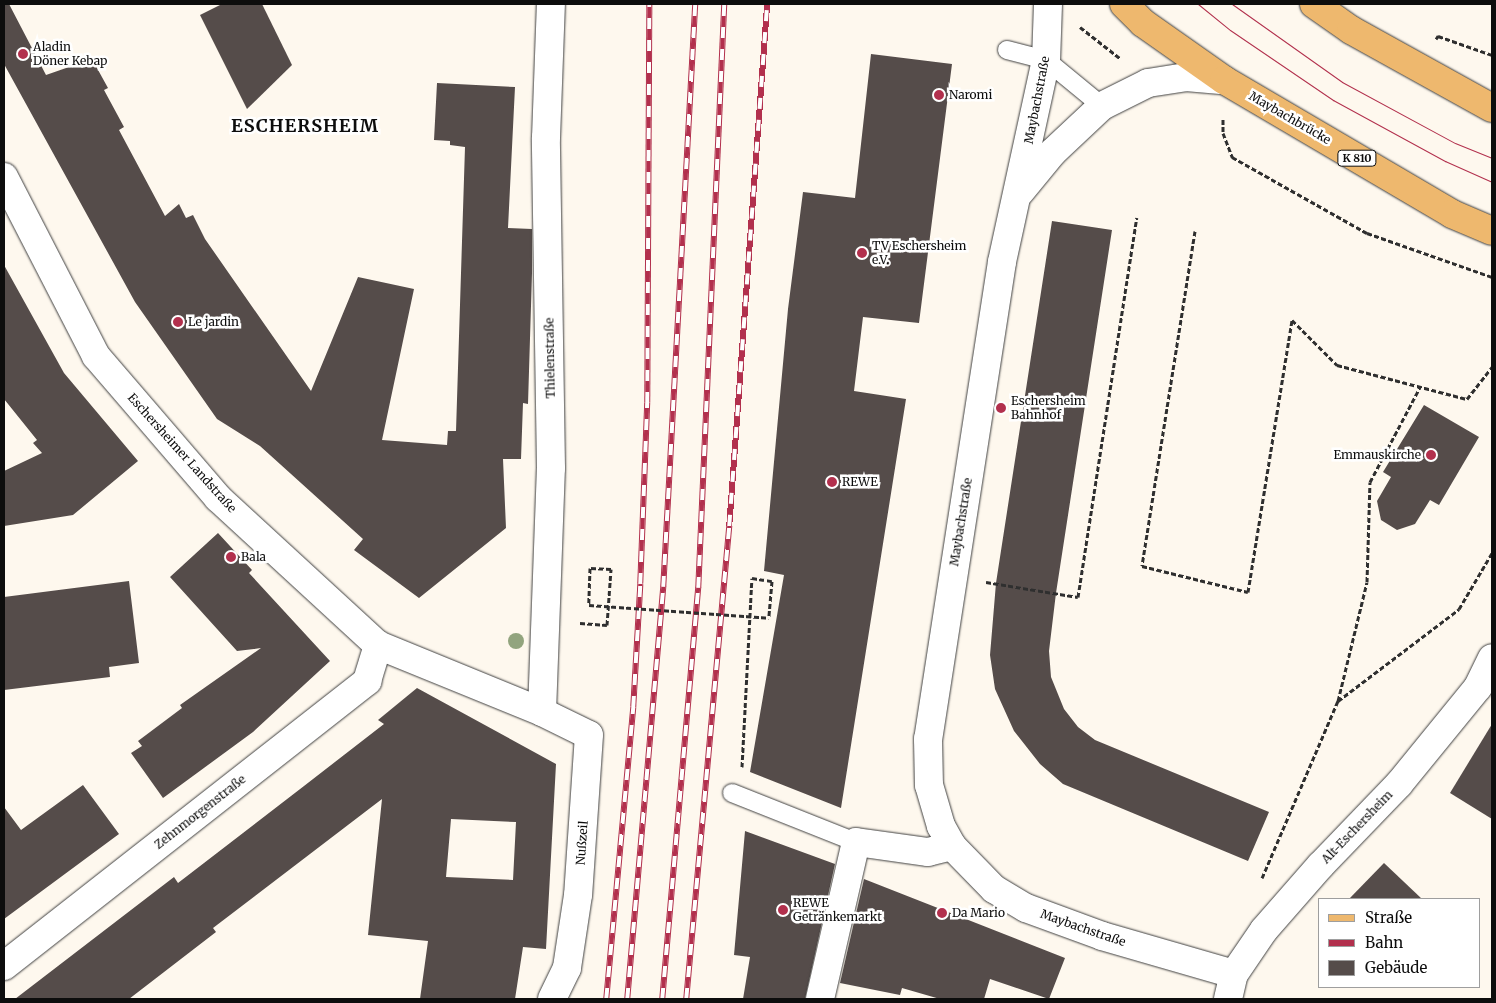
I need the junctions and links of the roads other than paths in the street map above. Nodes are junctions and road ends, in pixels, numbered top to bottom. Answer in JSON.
{"nodes":[{"id":1,"x":551,"y":4,"type":"edge"},
{"id":2,"x":1048,"y":4,"type":"edge"},
{"id":3,"x":1124,"y":4,"type":"edge"},
{"id":4,"x":1314,"y":4,"type":"edge"},
{"id":5,"x":1007,"y":50,"type":"dead end"},
{"id":6,"x":1046,"y":60,"type":"junction"},
{"id":7,"x":1224,"y":80,"type":"junction"},
{"id":8,"x":1102,"y":106,"type":"junction"},
{"id":9,"x":1492,"y":108,"type":"edge"},
{"id":10,"x":4,"y":177,"type":"edge"},
{"id":11,"x":1018,"y":195,"type":"junction"},
{"id":12,"x":1492,"y":231,"type":"edge"},
{"id":13,"x":378,"y":645,"type":"junction"},
{"id":14,"x":1492,"y":658,"type":"edge"},
{"id":15,"x":542,"y":712,"type":"junction"},
{"id":16,"x":732,"y":793,"type":"dead end"},
{"id":17,"x":856,"y":842,"type":"junction"},
{"id":18,"x":952,"y":846,"type":"junction"},
{"id":19,"x":4,"y":966,"type":"edge"},
{"id":20,"x":1231,"y":987,"type":"edge"},
{"id":21,"x":552,"y":999,"type":"edge"},
{"id":22,"x":820,"y":999,"type":"edge"}],
"edges":[{"from":1,"to":15,"type":"street","name":"Thielenstraße"},
{"from":2,"to":6,"type":"street","name":"Maybachstraße"},
{"from":3,"to":7,"type":"main road","name":"Maybachbrücke","number":"K 810"},
{"from":4,"to":9,"type":"main road"},
{"from":5,"to":6,"type":"lane"},
{"from":6,"to":8,"type":"lane"},
{"from":6,"to":11,"type":"street","name":"Maybachstraße"},
{"from":7,"to":8,"type":"street","name":"Maybachstraße"},
{"from":7,"to":12,"type":"main road","name":"Maybachbrücke","number":"K 810"},
{"from":8,"to":11,"type":"street","name":"Maybachstraße"},
{"from":10,"to":13,"type":"street","name":"Eschersheimer Landstraße"},
{"from":11,"to":18,"type":"street","name":"Maybachstraße"},
{"from":13,"to":15,"type":"street","name":"Eschersheimer Landstraße"},
{"from":13,"to":19,"type":"street","name":"Zehnmorgenstraße"},
{"from":14,"to":20,"type":"street","name":"Alt-Eschersheim"},
{"from":15,"to":21,"type":"street","name":"Nußzeil"},
{"from":16,"to":17,"type":"lane"},
{"from":17,"to":18,"type":"street"},
{"from":17,"to":22,"type":"street"},
{"from":18,"to":20,"type":"street","name":"Maybachstraße"}]}
